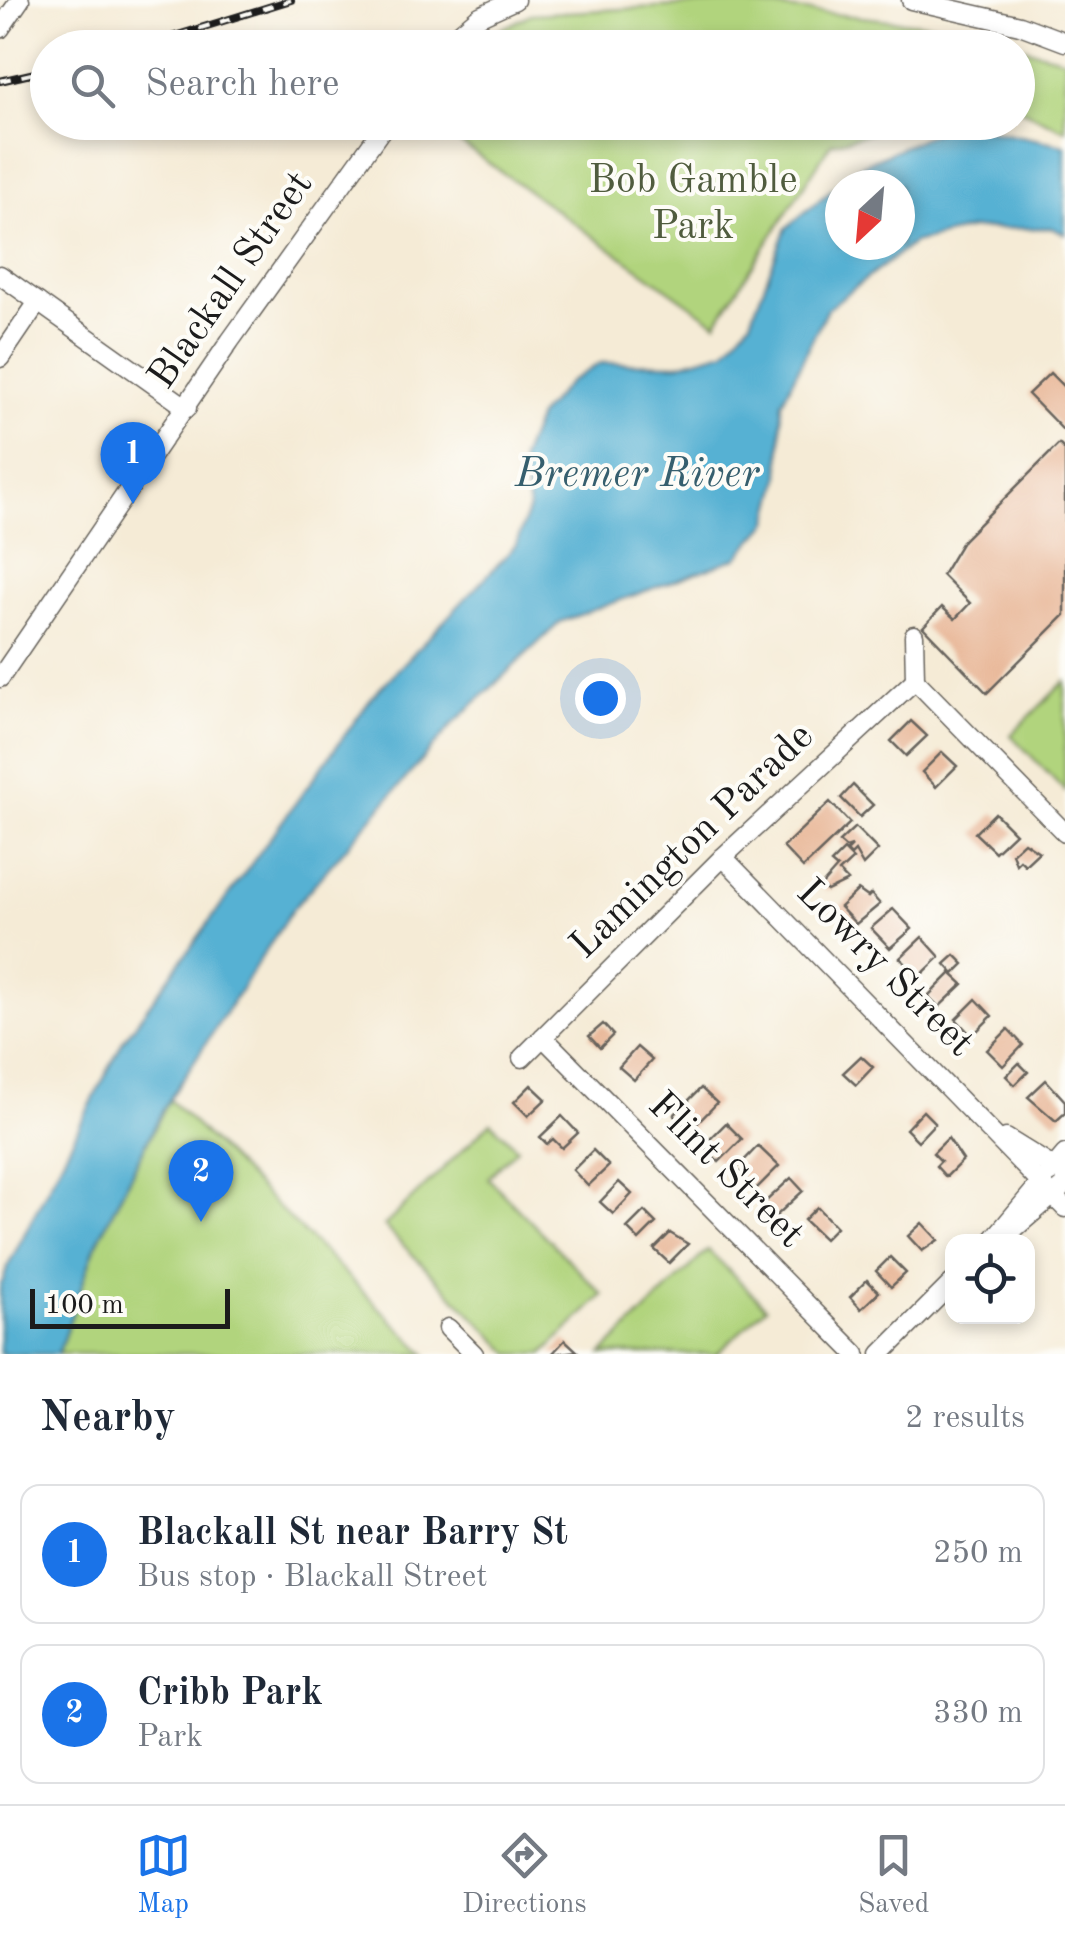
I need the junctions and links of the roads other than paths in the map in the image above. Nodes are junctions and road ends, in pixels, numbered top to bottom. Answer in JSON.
{"nodes":[{"id":1,"x":20,"y":0,"type":"edge"},
{"id":2,"x":515,"y":0,"type":"edge"},
{"id":3,"x":912,"y":0,"type":"edge"},
{"id":4,"x":1,"y":25,"type":"edge"},
{"id":5,"x":463,"y":30,"type":"edge"},
{"id":6,"x":1033,"y":30,"type":"edge"},
{"id":7,"x":1035,"y":31,"type":"edge"},
{"id":8,"x":1065,"y":42,"type":"edge"},
{"id":9,"x":374,"y":140,"type":"edge"},
{"id":10,"x":0,"y":275,"type":"edge"},
{"id":11,"x":38,"y":302,"type":"junction"},
{"id":12,"x":0,"y":358,"type":"edge"},
{"id":13,"x":187,"y":408,"type":"junction"},
{"id":14,"x":914,"y":635,"type":"dead end"},
{"id":15,"x":0,"y":678,"type":"edge"},
{"id":16,"x":914,"y":680,"type":"junction"},
{"id":17,"x":1065,"y":833,"type":"edge"},
{"id":18,"x":723,"y":857,"type":"junction"},
{"id":19,"x":543,"y":1037,"type":"junction"},
{"id":20,"x":522,"y":1058,"type":"dead end"},
{"id":21,"x":994,"y":1132,"type":"junction"},
{"id":22,"x":1061,"y":1165,"type":"edge"},
{"id":23,"x":1039,"y":1182,"type":"junction"},
{"id":24,"x":1061,"y":1196,"type":"edge"},
{"id":25,"x":997,"y":1234,"type":"edge"},
{"id":26,"x":1009,"y":1234,"type":"edge"},
{"id":27,"x":945,"y":1290,"type":"edge"},
{"id":28,"x":448,"y":1328,"type":"dead end"},
{"id":29,"x":474,"y":1354,"type":"edge"},
{"id":30,"x":856,"y":1354,"type":"edge"},
{"id":31,"x":881,"y":1354,"type":"edge"}],
"edges":[{"from":1,"to":4,"type":"street"},
{"from":2,"to":5,"type":"street"},
{"from":3,"to":6,"type":"street"},
{"from":7,"to":8,"type":"street"},
{"from":9,"to":13,"type":"street","name":"Blackall Street"},
{"from":10,"to":11,"type":"street"},
{"from":11,"to":12,"type":"street"},
{"from":11,"to":13,"type":"street"},
{"from":13,"to":15,"type":"street","name":"Blackall Street"},
{"from":14,"to":16,"type":"street"},
{"from":16,"to":17,"type":"street"},
{"from":16,"to":18,"type":"street","name":"Lamington Parade"},
{"from":18,"to":19,"type":"street","name":"Lamington Parade"},
{"from":18,"to":21,"type":"street","name":"Lowry Street"},
{"from":19,"to":20,"type":"street","name":"Lamington Parade"},
{"from":19,"to":30,"type":"street","name":"Flint Street"},
{"from":21,"to":22,"type":"street","name":"Lowry Street"},
{"from":21,"to":23,"type":"street","name":"Lowry Street"},
{"from":22,"to":23,"type":"street"},
{"from":23,"to":24,"type":"street","name":"Lowry Street"},
{"from":23,"to":25,"type":"street"},
{"from":24,"to":26,"type":"street"},
{"from":27,"to":31,"type":"street"},
{"from":28,"to":29,"type":"street"}]}
